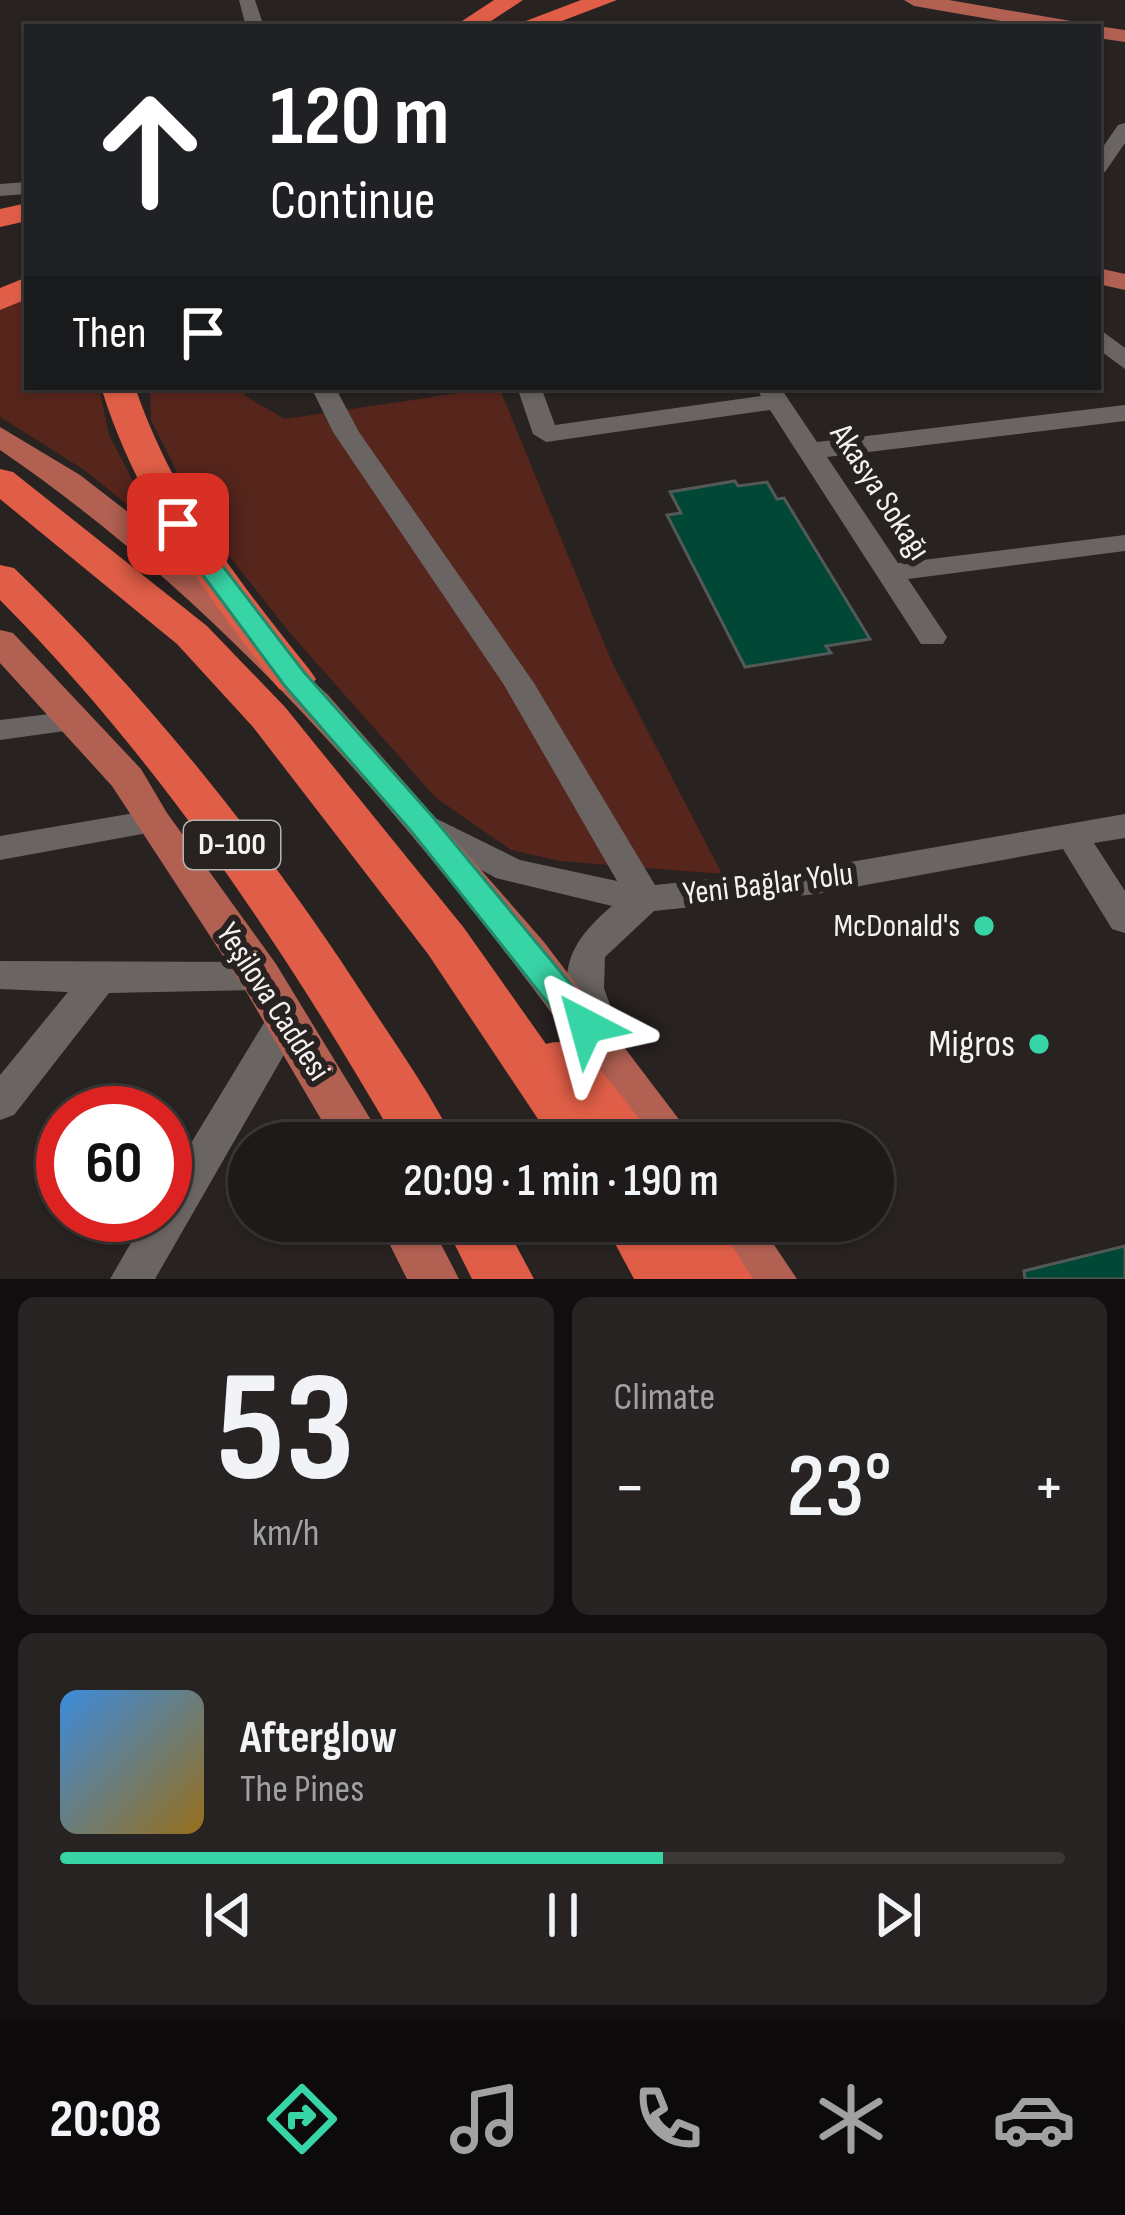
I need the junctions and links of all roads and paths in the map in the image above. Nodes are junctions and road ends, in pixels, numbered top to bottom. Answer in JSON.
{"nodes":[{"id":1,"x":511,"y":0,"type":"edge"},
{"id":2,"x":604,"y":0,"type":"edge"},
{"id":3,"x":914,"y":0,"type":"edge"},
{"id":4,"x":563,"y":2,"type":"edge"},
{"id":5,"x":470,"y":24,"type":"edge"},
{"id":6,"x":524,"y":24,"type":"edge"},
{"id":7,"x":528,"y":24,"type":"edge"},
{"id":8,"x":1054,"y":24,"type":"edge"},
{"id":9,"x":1101,"y":337,"type":"edge"},
{"id":10,"x":1125,"y":362,"type":"edge"},
{"id":11,"x":119,"y":390,"type":"edge"},
{"id":12,"x":325,"y":390,"type":"edge"},
{"id":13,"x":530,"y":390,"type":"edge"},
{"id":14,"x":773,"y":394,"type":"edge"},
{"id":15,"x":1125,"y":413,"type":"edge"},
{"id":16,"x":0,"y":436,"type":"edge"},
{"id":17,"x":810,"y":451,"type":"junction"},
{"id":18,"x":0,"y":480,"type":"edge"},
{"id":19,"x":1125,"y":543,"type":"edge"},
{"id":20,"x":890,"y":573,"type":"junction"},
{"id":21,"x":0,"y":577,"type":"edge"},
{"id":22,"x":932,"y":637,"type":"dead end"},
{"id":23,"x":0,"y":641,"type":"edge"},
{"id":24,"x":294,"y":679,"type":"junction"},
{"id":25,"x":75,"y":721,"type":"junction"},
{"id":26,"x":0,"y":730,"type":"edge"},
{"id":27,"x":152,"y":822,"type":"junction"},
{"id":28,"x":422,"y":823,"type":"junction"},
{"id":29,"x":1125,"y":826,"type":"edge"},
{"id":30,"x":1072,"y":836,"type":"junction"},
{"id":31,"x":0,"y":848,"type":"edge"},
{"id":32,"x":645,"y":898,"type":"junction"},
{"id":33,"x":1125,"y":920,"type":"edge"},
{"id":34,"x":0,"y":975,"type":"edge"},
{"id":35,"x":260,"y":976,"type":"junction"},
{"id":36,"x":99,"y":979,"type":"junction"},
{"id":37,"x":492,"y":1007,"type":"junction"},
{"id":38,"x":286,"y":1018,"type":"junction"},
{"id":39,"x":611,"y":1057,"type":"junction"},
{"id":40,"x":0,"y":1104,"type":"edge"},
{"id":41,"x":348,"y":1122,"type":"edge"},
{"id":42,"x":414,"y":1122,"type":"edge"},
{"id":43,"x":571,"y":1122,"type":"edge"},
{"id":44,"x":609,"y":1122,"type":"edge"},
{"id":45,"x":659,"y":1122,"type":"edge"},
{"id":46,"x":484,"y":1242,"type":"edge"},
{"id":47,"x":644,"y":1242,"type":"edge"},
{"id":48,"x":698,"y":1242,"type":"edge"},
{"id":49,"x":744,"y":1242,"type":"edge"},
{"id":50,"x":132,"y":1279,"type":"edge"},
{"id":51,"x":505,"y":1279,"type":"edge"},
{"id":52,"x":665,"y":1279,"type":"edge"},
{"id":53,"x":723,"y":1279,"type":"edge"},
{"id":54,"x":771,"y":1279,"type":"edge"}],
"edges":[{"from":1,"to":5,"type":"highway"},
{"from":2,"to":7,"type":"highway"},
{"from":3,"to":8,"type":"main road"},
{"from":4,"to":6,"type":"highway"},
{"from":9,"to":10,"type":"street"},
{"from":11,"to":24,"type":"highway"},
{"from":12,"to":32,"type":"street"},
{"from":13,"to":14,"type":"street"},
{"from":14,"to":17,"type":"street","name":"Akasya Sokağı"},
{"from":15,"to":17,"type":"street"},
{"from":16,"to":24,"type":"main road"},
{"from":17,"to":20,"type":"street","name":"Akasya Sokağı"},
{"from":18,"to":37,"type":"highway"},
{"from":19,"to":20,"type":"street"},
{"from":20,"to":22,"type":"street","name":"Akasya Sokağı"},
{"from":21,"to":42,"type":"highway","number":"D-100"},
{"from":23,"to":25,"type":"main road","name":"Yeşilova Caddesi"},
{"from":24,"to":28,"type":"main road"},
{"from":25,"to":26,"type":"street"},
{"from":25,"to":27,"type":"main road","name":"Yeşilova Caddesi"},
{"from":27,"to":31,"type":"street"},
{"from":27,"to":35,"type":"main road","name":"Yeşilova Caddesi"},
{"from":28,"to":32,"type":"street","name":"Yeni Bağlar Yolu"},
{"from":28,"to":39,"type":"main road"},
{"from":29,"to":30,"type":"street","name":"Yeni Bağlar Yolu"},
{"from":30,"to":32,"type":"street","name":"Yeni Bağlar Yolu"},
{"from":30,"to":33,"type":"street"},
{"from":32,"to":39,"type":"street"},
{"from":34,"to":36,"type":"street"},
{"from":35,"to":36,"type":"street"},
{"from":35,"to":38,"type":"main road","name":"Yeşilova Caddesi"},
{"from":36,"to":40,"type":"street"},
{"from":37,"to":43,"type":"highway"},
{"from":37,"to":44,"type":"highway"},
{"from":38,"to":41,"type":"main road","name":"Yeşilova Caddesi"},
{"from":38,"to":50,"type":"street"},
{"from":39,"to":45,"type":"main road"},
{"from":46,"to":51,"type":"highway"},
{"from":47,"to":52,"type":"highway"},
{"from":48,"to":53,"type":"highway"},
{"from":49,"to":54,"type":"main road"}]}
